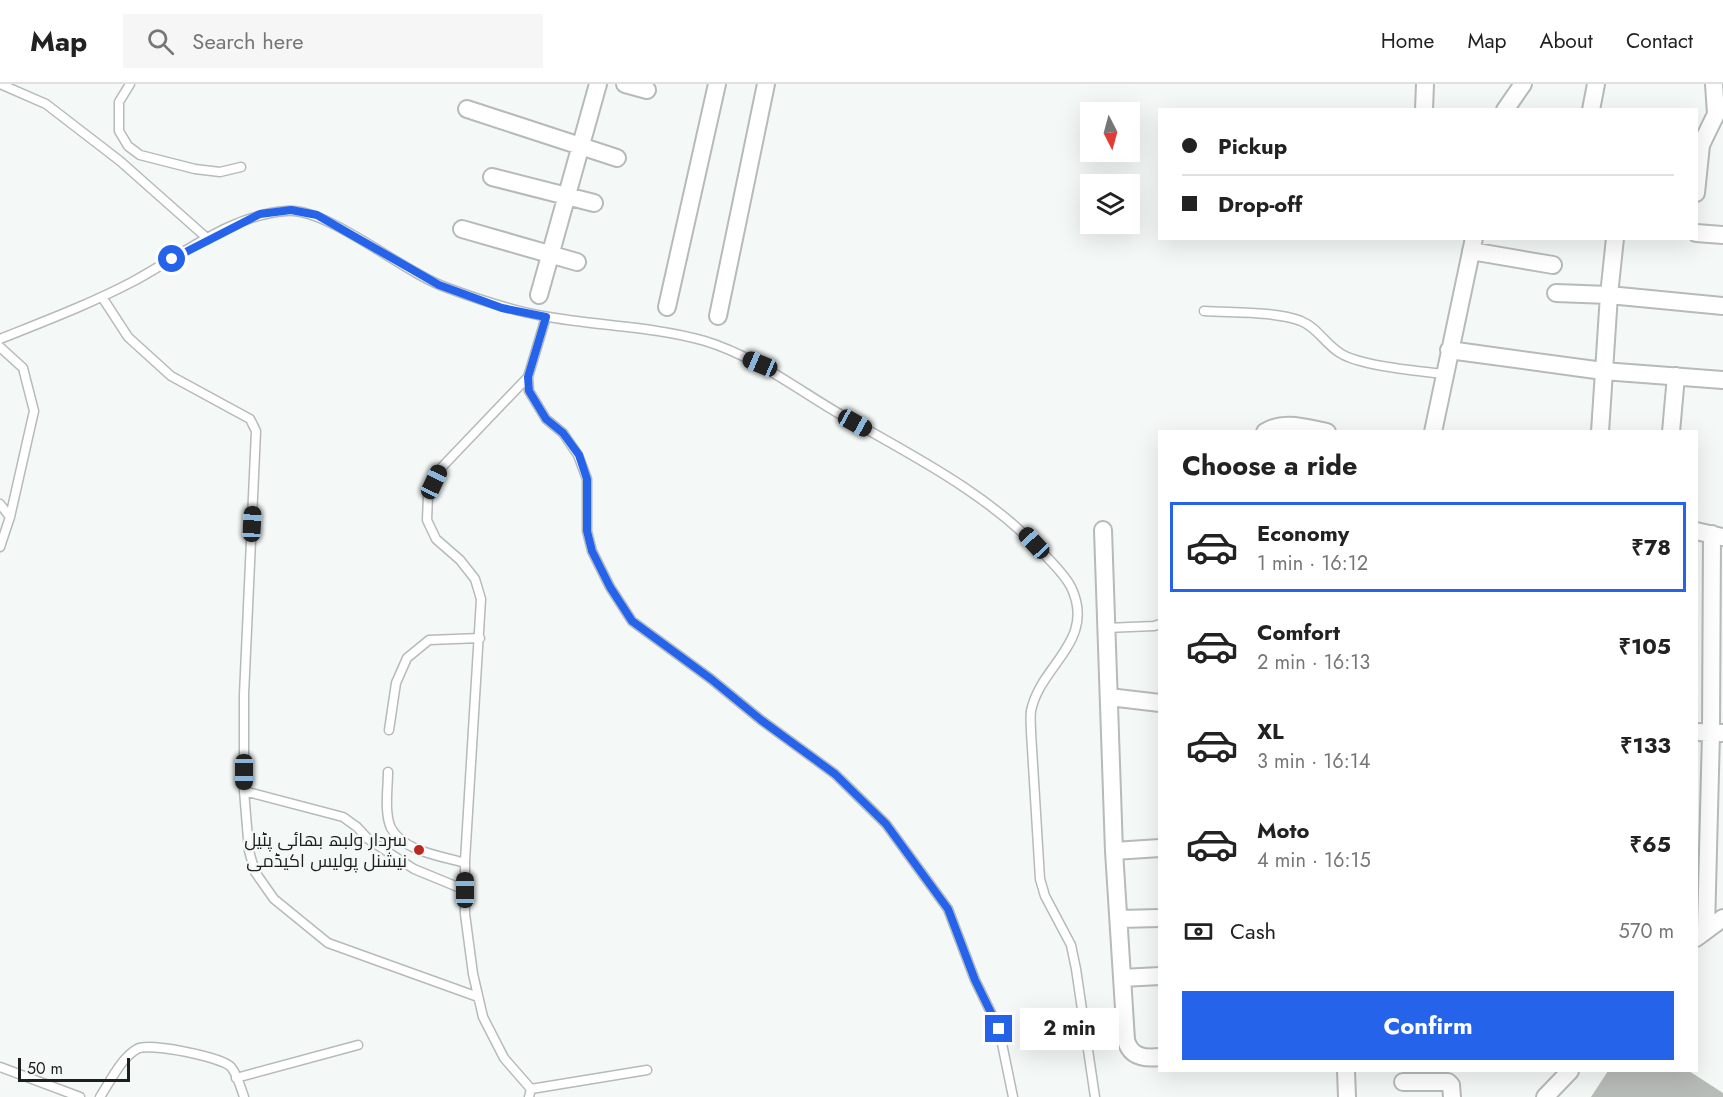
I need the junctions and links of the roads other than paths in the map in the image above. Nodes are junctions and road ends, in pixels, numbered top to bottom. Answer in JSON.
{"nodes":[{"id":1,"x":0,"y":84,"type":"edge"},
{"id":2,"x":130,"y":84,"type":"edge"},
{"id":3,"x":597,"y":84,"type":"edge"},
{"id":4,"x":625,"y":84,"type":"edge"},
{"id":5,"x":717,"y":84,"type":"edge"},
{"id":6,"x":766,"y":84,"type":"edge"},
{"id":7,"x":1425,"y":84,"type":"edge"},
{"id":8,"x":1523,"y":84,"type":"edge"},
{"id":9,"x":1596,"y":84,"type":"edge"},
{"id":10,"x":1714,"y":84,"type":"edge"},
{"id":11,"x":647,"y":90,"type":"dead end"},
{"id":12,"x":1424,"y":108,"type":"edge"},
{"id":13,"x":1506,"y":108,"type":"edge"},
{"id":14,"x":1591,"y":108,"type":"edge"},
{"id":15,"x":467,"y":109,"type":"dead end"},
{"id":16,"x":1699,"y":142,"type":"edge"},
{"id":17,"x":581,"y":145,"type":"junction"},
{"id":18,"x":617,"y":158,"type":"dead end"},
{"id":19,"x":1698,"y":159,"type":"edge"},
{"id":20,"x":241,"y":167,"type":"dead end"},
{"id":21,"x":492,"y":177,"type":"dead end"},
{"id":22,"x":567,"y":196,"type":"junction"},
{"id":23,"x":594,"y":203,"type":"dead end"},
{"id":24,"x":462,"y":229,"type":"dead end"},
{"id":25,"x":1698,"y":232,"type":"edge"},
{"id":26,"x":1723,"y":235,"type":"edge"},
{"id":27,"x":208,"y":239,"type":"junction"},
{"id":28,"x":1615,"y":240,"type":"edge"},
{"id":29,"x":1473,"y":245,"type":"edge"},
{"id":30,"x":551,"y":254,"type":"junction"},
{"id":31,"x":577,"y":262,"type":"dead end"},
{"id":32,"x":1553,"y":265,"type":"dead end"},
{"id":33,"x":1556,"y":293,"type":"dead end"},
{"id":34,"x":539,"y":295,"type":"dead end"},
{"id":35,"x":1609,"y":295,"type":"junction"},
{"id":36,"x":102,"y":297,"type":"junction"},
{"id":37,"x":1723,"y":306,"type":"edge"},
{"id":38,"x":667,"y":307,"type":"dead end"},
{"id":39,"x":1204,"y":311,"type":"dead end"},
{"id":40,"x":718,"y":316,"type":"dead end"},
{"id":41,"x":546,"y":317,"type":"junction"},
{"id":42,"x":0,"y":339,"type":"edge"},
{"id":43,"x":0,"y":347,"type":"edge"},
{"id":44,"x":1449,"y":350,"type":"junction"},
{"id":45,"x":1603,"y":371,"type":"junction"},
{"id":46,"x":1444,"y":374,"type":"junction"},
{"id":47,"x":1676,"y":376,"type":"junction"},
{"id":48,"x":528,"y":377,"type":"junction"},
{"id":49,"x":1723,"y":380,"type":"edge"},
{"id":50,"x":1268,"y":430,"type":"edge"},
{"id":51,"x":1316,"y":430,"type":"edge"},
{"id":52,"x":1433,"y":430,"type":"edge"},
{"id":53,"x":1600,"y":430,"type":"edge"},
{"id":54,"x":1671,"y":430,"type":"edge"},
{"id":55,"x":0,"y":504,"type":"edge"},
{"id":56,"x":10,"y":517,"type":"junction"},
{"id":57,"x":1103,"y":530,"type":"dead end"},
{"id":58,"x":1711,"y":534,"type":"edge"},
{"id":59,"x":0,"y":547,"type":"edge"},
{"id":60,"x":1718,"y":580,"type":"edge"},
{"id":61,"x":1158,"y":625,"type":"edge"},
{"id":62,"x":1106,"y":628,"type":"junction"},
{"id":63,"x":480,"y":638,"type":"junction"},
{"id":64,"x":1717,"y":668,"type":"edge"},
{"id":65,"x":1109,"y":697,"type":"junction"},
{"id":66,"x":1158,"y":703,"type":"edge"},
{"id":67,"x":389,"y":730,"type":"dead end"},
{"id":68,"x":1710,"y":732,"type":"edge"},
{"id":69,"x":388,"y":772,"type":"dead end"},
{"id":70,"x":244,"y":791,"type":"junction"},
{"id":71,"x":1158,"y":848,"type":"edge"},
{"id":72,"x":1114,"y":850,"type":"junction"},
{"id":73,"x":465,"y":863,"type":"junction"},
{"id":74,"x":465,"y":890,"type":"junction"},
{"id":75,"x":1158,"y":918,"type":"edge"},
{"id":76,"x":1723,"y":918,"type":"edge"},
{"id":77,"x":1119,"y":919,"type":"junction"},
{"id":78,"x":1701,"y":934,"type":"edge"},
{"id":79,"x":1158,"y":976,"type":"edge"},
{"id":80,"x":1122,"y":978,"type":"junction"},
{"id":81,"x":478,"y":997,"type":"junction"},
{"id":82,"x":358,"y":1045,"type":"dead end"},
{"id":83,"x":1158,"y":1058,"type":"edge"},
{"id":84,"x":0,"y":1067,"type":"edge"},
{"id":85,"x":646,"y":1070,"type":"dead end"},
{"id":86,"x":1346,"y":1072,"type":"edge"},
{"id":87,"x":1569,"y":1072,"type":"edge"},
{"id":88,"x":236,"y":1078,"type":"junction"},
{"id":89,"x":1403,"y":1083,"type":"edge"},
{"id":90,"x":530,"y":1093,"type":"edge"},
{"id":91,"x":80,"y":1097,"type":"edge"},
{"id":92,"x":100,"y":1097,"type":"edge"},
{"id":93,"x":244,"y":1097,"type":"edge"},
{"id":94,"x":1013,"y":1097,"type":"edge"},
{"id":95,"x":1095,"y":1097,"type":"edge"},
{"id":96,"x":1347,"y":1097,"type":"edge"},
{"id":97,"x":1452,"y":1097,"type":"edge"},
{"id":98,"x":1545,"y":1097,"type":"edge"}],
"edges":[{"from":1,"to":27,"type":"lane"},
{"from":2,"to":20,"type":"lane"},
{"from":3,"to":17,"type":"street"},
{"from":4,"to":11,"type":"street"},
{"from":5,"to":38,"type":"street"},
{"from":6,"to":40,"type":"street"},
{"from":7,"to":12,"type":"street"},
{"from":8,"to":13,"type":"street"},
{"from":9,"to":14,"type":"street"},
{"from":10,"to":16,"type":"street"},
{"from":15,"to":17,"type":"street"},
{"from":16,"to":19,"type":"street"},
{"from":17,"to":18,"type":"street"},
{"from":17,"to":22,"type":"street"},
{"from":21,"to":22,"type":"street"},
{"from":22,"to":23,"type":"street"},
{"from":22,"to":30,"type":"street"},
{"from":24,"to":30,"type":"street"},
{"from":25,"to":26,"type":"street"},
{"from":27,"to":36,"type":"lane"},
{"from":27,"to":41,"type":"lane"},
{"from":28,"to":35,"type":"street"},
{"from":29,"to":32,"type":"street"},
{"from":29,"to":44,"type":"street"},
{"from":30,"to":31,"type":"street"},
{"from":30,"to":34,"type":"street"},
{"from":33,"to":35,"type":"street"},
{"from":35,"to":37,"type":"street"},
{"from":35,"to":45,"type":"street"},
{"from":36,"to":42,"type":"lane"},
{"from":36,"to":70,"type":"lane"},
{"from":39,"to":46,"type":"lane"},
{"from":41,"to":48,"type":"lane"},
{"from":41,"to":95,"type":"lane"},
{"from":43,"to":56,"type":"lane"},
{"from":44,"to":45,"type":"street"},
{"from":44,"to":46,"type":"street"},
{"from":45,"to":47,"type":"street"},
{"from":45,"to":53,"type":"street"},
{"from":46,"to":52,"type":"street"},
{"from":47,"to":49,"type":"street"},
{"from":47,"to":54,"type":"street"},
{"from":48,"to":63,"type":"lane"},
{"from":48,"to":94,"type":"lane"},
{"from":50,"to":51,"type":"street"},
{"from":55,"to":56,"type":"lane"},
{"from":56,"to":59,"type":"lane"},
{"from":57,"to":62,"type":"street"},
{"from":58,"to":60,"type":"street"},
{"from":60,"to":64,"type":"street"},
{"from":61,"to":62,"type":"lane"},
{"from":62,"to":65,"type":"street"},
{"from":63,"to":67,"type":"lane"},
{"from":63,"to":73,"type":"lane"},
{"from":64,"to":68,"type":"street"},
{"from":65,"to":66,"type":"street"},
{"from":65,"to":72,"type":"street"},
{"from":68,"to":78,"type":"street"},
{"from":69,"to":73,"type":"lane"},
{"from":70,"to":74,"type":"lane"},
{"from":70,"to":81,"type":"lane"},
{"from":71,"to":72,"type":"street"},
{"from":72,"to":77,"type":"street"},
{"from":73,"to":74,"type":"lane"},
{"from":74,"to":81,"type":"lane"},
{"from":75,"to":77,"type":"street"},
{"from":76,"to":78,"type":"street"},
{"from":77,"to":80,"type":"street"},
{"from":79,"to":80,"type":"street"},
{"from":80,"to":83,"type":"street"},
{"from":81,"to":90,"type":"lane"},
{"from":82,"to":88,"type":"lane"},
{"from":84,"to":91,"type":"lane"},
{"from":85,"to":90,"type":"lane"},
{"from":86,"to":96,"type":"street"},
{"from":87,"to":98,"type":"street"},
{"from":88,"to":92,"type":"lane"},
{"from":88,"to":93,"type":"lane"},
{"from":89,"to":97,"type":"street"}]}
